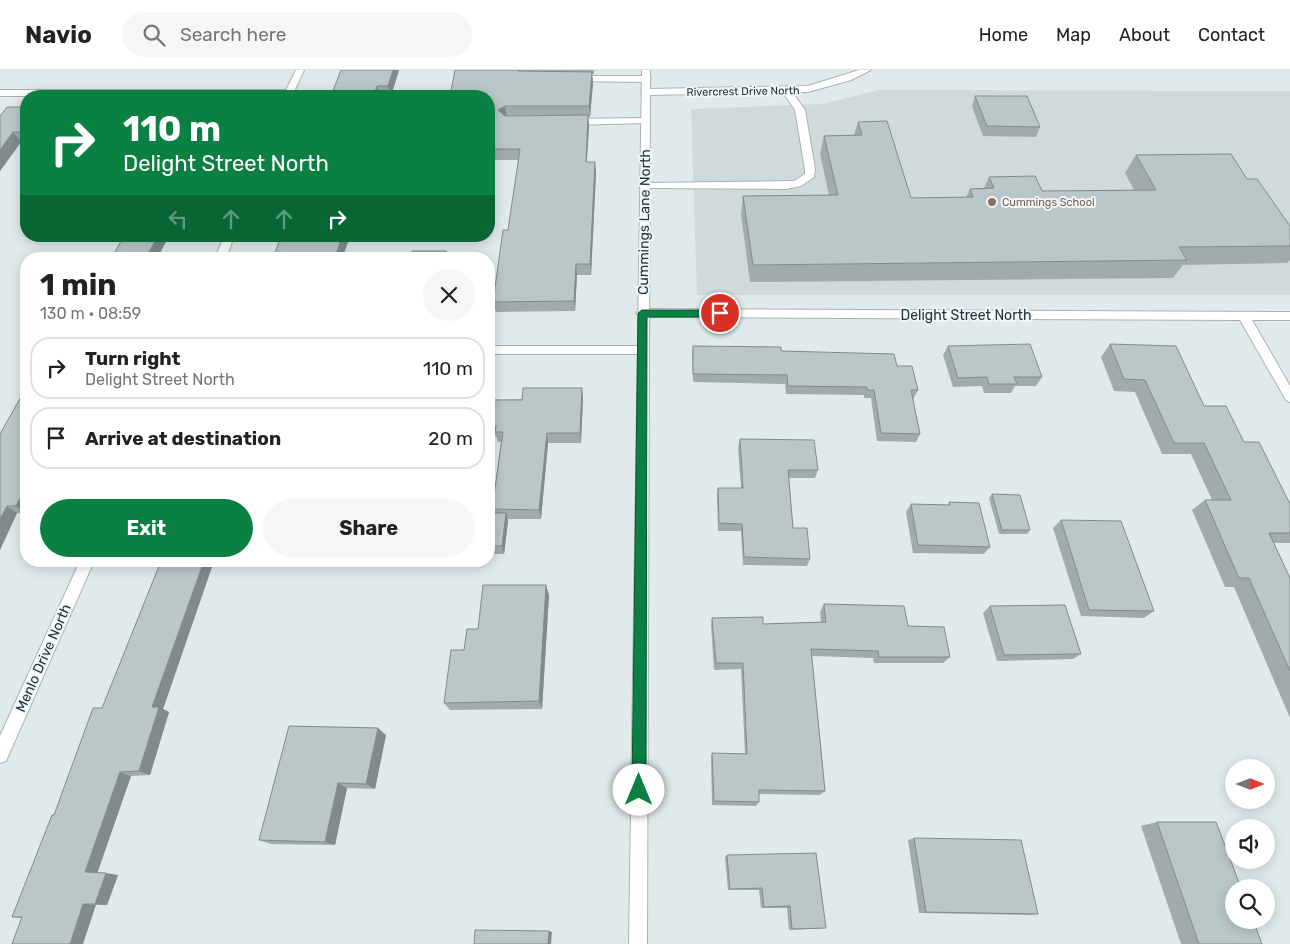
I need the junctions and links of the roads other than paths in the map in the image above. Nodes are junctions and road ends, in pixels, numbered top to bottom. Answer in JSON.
{"nodes":[{"id":1,"x":300,"y":70,"type":"edge"},
{"id":2,"x":866,"y":70,"type":"edge"},
{"id":3,"x":561,"y":79,"type":"edge"},
{"id":4,"x":646,"y":80,"type":"edge"},
{"id":5,"x":291,"y":90,"type":"edge"},
{"id":6,"x":786,"y":91,"type":"junction"},
{"id":7,"x":0,"y":92,"type":"edge"},
{"id":8,"x":20,"y":92,"type":"edge"},
{"id":9,"x":646,"y":121,"type":"junction"},
{"id":10,"x":557,"y":122,"type":"edge"},
{"id":11,"x":644,"y":186,"type":"junction"},
{"id":12,"x":642,"y":313,"type":"junction"},
{"id":13,"x":1244,"y":316,"type":"junction"},
{"id":14,"x":1290,"y":316,"type":"edge"},
{"id":15,"x":495,"y":350,"type":"edge"},
{"id":16,"x":642,"y":350,"type":"junction"},
{"id":17,"x":1290,"y":397,"type":"edge"},
{"id":18,"x":84,"y":567,"type":"edge"},
{"id":19,"x":0,"y":755,"type":"edge"},
{"id":20,"x":638,"y":944,"type":"edge"}],
"edges":[{"from":1,"to":5,"type":"street"},
{"from":2,"to":6,"type":"street","name":"Rivercrest Drive North"},
{"from":3,"to":4,"type":"street","name":"Rivercrest Drive North"},
{"from":4,"to":6,"type":"street","name":"Rivercrest Drive North"},
{"from":4,"to":9,"type":"street","name":"Cummings Lane North"},
{"from":6,"to":11,"type":"street"},
{"from":7,"to":8,"type":"street"},
{"from":9,"to":10,"type":"street"},
{"from":9,"to":11,"type":"street","name":"Cummings Lane North"},
{"from":11,"to":12,"type":"street","name":"Cummings Lane North"},
{"from":12,"to":13,"type":"street","name":"Delight Street North"},
{"from":12,"to":16,"type":"street","name":"Cummings Lane North"},
{"from":13,"to":14,"type":"street","name":"Delight Street North"},
{"from":13,"to":17,"type":"street"},
{"from":15,"to":16,"type":"street"},
{"from":16,"to":20,"type":"street","name":"Cummings Lane North"},
{"from":18,"to":19,"type":"street","name":"Menlo Drive North"}]}
